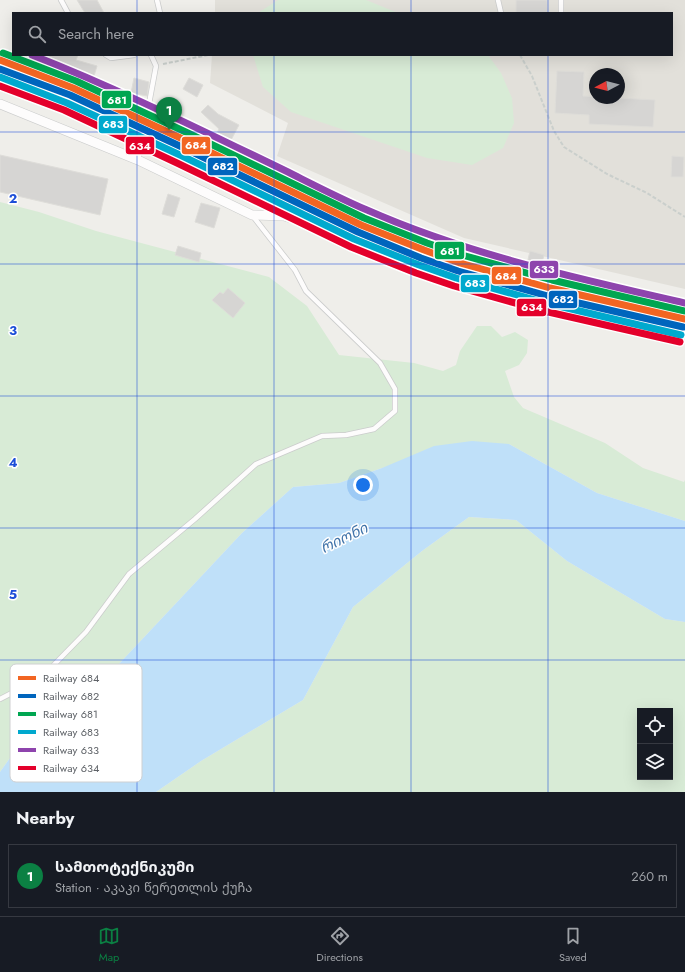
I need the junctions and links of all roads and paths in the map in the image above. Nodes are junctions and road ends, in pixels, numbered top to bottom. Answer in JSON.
{"nodes":[{"id":1,"x":61,"y":0,"type":"edge"},
{"id":2,"x":157,"y":0,"type":"edge"},
{"id":3,"x":498,"y":0,"type":"edge"},
{"id":4,"x":561,"y":0,"type":"edge"},
{"id":5,"x":67,"y":12,"type":"edge"},
{"id":6,"x":160,"y":12,"type":"edge"},
{"id":7,"x":501,"y":12,"type":"edge"},
{"id":8,"x":561,"y":12,"type":"edge"},
{"id":9,"x":108,"y":56,"type":"edge"},
{"id":10,"x":126,"y":56,"type":"edge"},
{"id":11,"x":152,"y":56,"type":"edge"},
{"id":12,"x":203,"y":56,"type":"edge"},
{"id":13,"x":521,"y":56,"type":"edge"},
{"id":14,"x":156,"y":66,"type":"junction"},
{"id":15,"x":0,"y":104,"type":"edge"},
{"id":16,"x":138,"y":160,"type":"junction"},
{"id":17,"x":252,"y":215,"type":"junction"},
{"id":18,"x":685,"y":217,"type":"edge"},
{"id":19,"x":685,"y":332,"type":"edge"},
{"id":20,"x":55,"y":664,"type":"edge"},
{"id":21,"x":10,"y":694,"type":"edge"},
{"id":22,"x":0,"y":699,"type":"edge"}],
"edges":[{"from":1,"to":5,"type":"lane"},
{"from":2,"to":6,"type":"lane"},
{"from":3,"to":7,"type":"lane"},
{"from":4,"to":8,"type":"lane"},
{"from":9,"to":10,"type":"lane"},
{"from":11,"to":14,"type":"lane"},
{"from":12,"to":14,"type":"path"},
{"from":13,"to":18,"type":"path"},
{"from":14,"to":16,"type":"lane"},
{"from":15,"to":16,"type":"street"},
{"from":16,"to":17,"type":"street"},
{"from":17,"to":19,"type":"street"},
{"from":17,"to":20,"type":"lane"},
{"from":21,"to":22,"type":"lane"}]}
